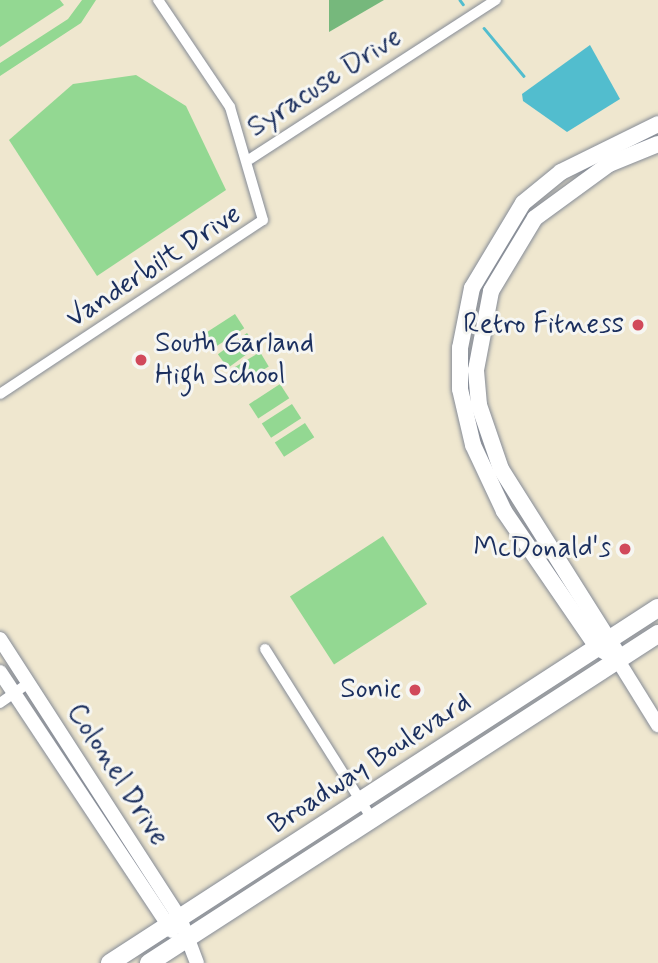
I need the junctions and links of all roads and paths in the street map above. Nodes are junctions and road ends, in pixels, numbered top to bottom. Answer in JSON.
{"nodes":[{"id":1,"x":158,"y":0,"type":"edge"},
{"id":2,"x":496,"y":0,"type":"edge"},
{"id":3,"x":658,"y":124,"type":"edge"},
{"id":4,"x":658,"y":144,"type":"edge"},
{"id":5,"x":250,"y":159,"type":"junction"},
{"id":6,"x":0,"y":394,"type":"edge"},
{"id":7,"x":658,"y":608,"type":"edge"},
{"id":8,"x":658,"y":634,"type":"edge"},
{"id":9,"x":0,"y":639,"type":"edge"},
{"id":10,"x":604,"y":642,"type":"junction"},
{"id":11,"x":265,"y":649,"type":"dead end"},
{"id":12,"x":617,"y":659,"type":"junction"},
{"id":13,"x":0,"y":672,"type":"edge"},
{"id":14,"x":29,"y":683,"type":"junction"},
{"id":15,"x":14,"y":693,"type":"junction"},
{"id":16,"x":0,"y":702,"type":"edge"},
{"id":17,"x":494,"y":714,"type":"junction"},
{"id":18,"x":658,"y":725,"type":"edge"},
{"id":19,"x":505,"y":732,"type":"junction"},
{"id":20,"x":360,"y":801,"type":"junction"},
{"id":21,"x":374,"y":822,"type":"junction"},
{"id":22,"x":283,"y":851,"type":"junction"},
{"id":23,"x":295,"y":871,"type":"junction"},
{"id":24,"x":173,"y":922,"type":"junction"},
{"id":25,"x":184,"y":941,"type":"junction"},
{"id":26,"x":110,"y":963,"type":"edge"},
{"id":27,"x":149,"y":963,"type":"edge"},
{"id":28,"x":197,"y":963,"type":"edge"}],
"edges":[{"from":1,"to":5,"type":"street","name":"Vanderbilt Drive"},
{"from":2,"to":5,"type":"street","name":"Syracuse Drive"},
{"from":3,"to":10,"type":"main road"},
{"from":4,"to":10,"type":"main road"},
{"from":5,"to":6,"type":"street","name":"Vanderbilt Drive"},
{"from":7,"to":10,"type":"main road","name":"Broadway Boulevard"},
{"from":8,"to":12,"type":"main road","name":"Broadway Boulevard"},
{"from":9,"to":14,"type":"street","name":"Colonel Drive"},
{"from":10,"to":12,"type":"main road"},
{"from":10,"to":17,"type":"main road","name":"Broadway Boulevard"},
{"from":11,"to":20,"type":"street"},
{"from":12,"to":18,"type":"street"},
{"from":12,"to":19,"type":"main road","name":"Broadway Boulevard"},
{"from":13,"to":15,"type":"street","name":"Colonel Drive"},
{"from":14,"to":15,"type":"street"},
{"from":14,"to":24,"type":"street","name":"Colonel Drive"},
{"from":15,"to":16,"type":"street"},
{"from":15,"to":24,"type":"street","name":"Colonel Drive"},
{"from":17,"to":19,"type":"main road"},
{"from":17,"to":20,"type":"main road","name":"Broadway Boulevard"},
{"from":19,"to":21,"type":"main road","name":"Broadway Boulevard"},
{"from":20,"to":21,"type":"street"},
{"from":20,"to":22,"type":"main road","name":"Broadway Boulevard"},
{"from":21,"to":23,"type":"main road","name":"Broadway Boulevard"},
{"from":22,"to":23,"type":"main road"},
{"from":22,"to":24,"type":"main road","name":"Broadway Boulevard"},
{"from":23,"to":25,"type":"main road","name":"Broadway Boulevard"},
{"from":24,"to":25,"type":"street","name":"Colonel Drive"},
{"from":24,"to":26,"type":"main road","name":"Broadway Boulevard"},
{"from":25,"to":27,"type":"main road","name":"Broadway Boulevard"},
{"from":25,"to":28,"type":"street","name":"Colonel Drive"}]}
